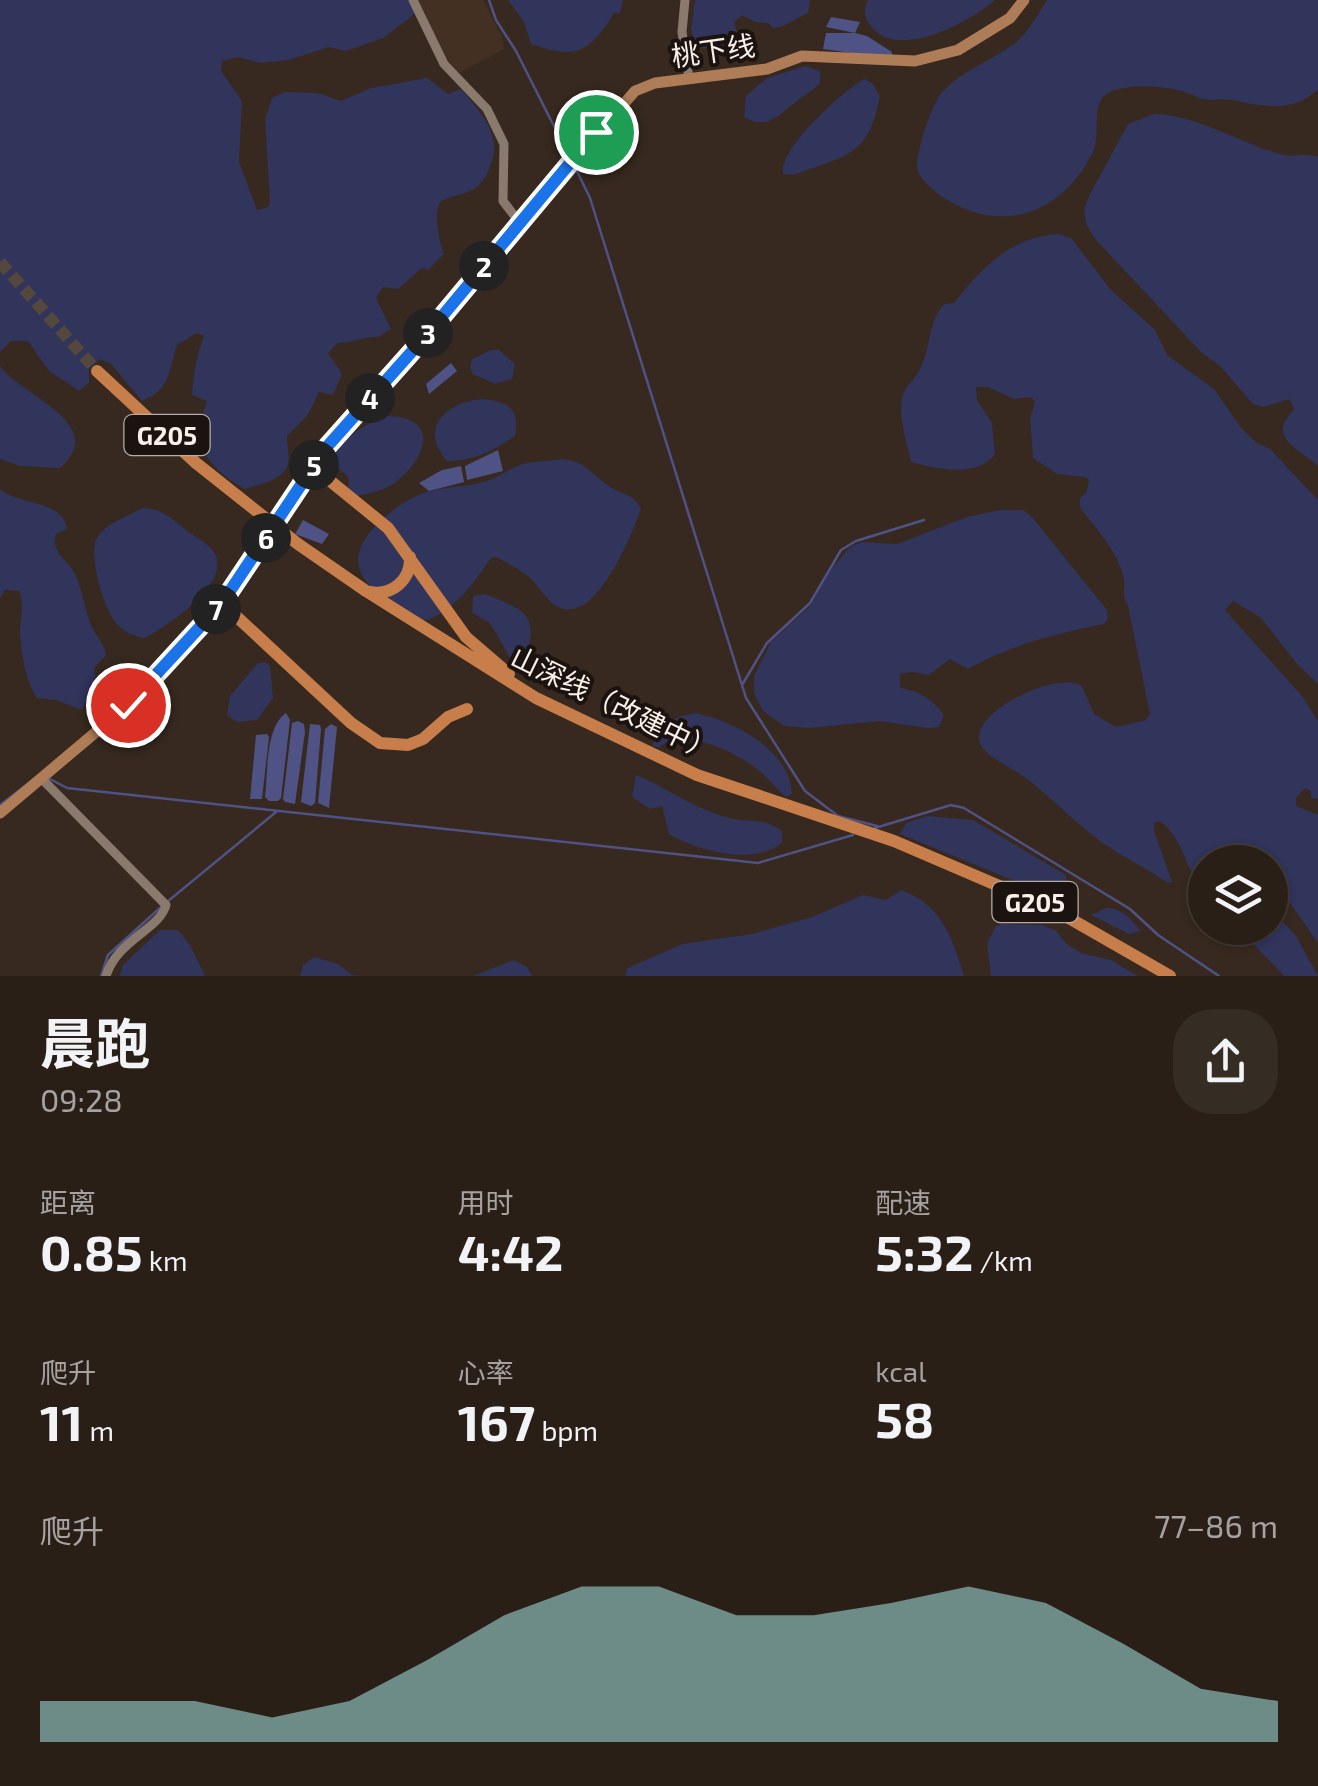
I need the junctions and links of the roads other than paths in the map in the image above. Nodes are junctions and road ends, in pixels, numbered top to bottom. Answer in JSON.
{"nodes":[{"id":1,"x":413,"y":0,"type":"edge"},
{"id":2,"x":685,"y":0,"type":"edge"},
{"id":3,"x":1024,"y":0,"type":"edge"},
{"id":4,"x":689,"y":79,"type":"junction"},
{"id":5,"x":520,"y":222,"type":"junction"},
{"id":6,"x":97,"y":370,"type":"tunnel mouth"},
{"id":7,"x":313,"y":467,"type":"junction"},
{"id":8,"x":410,"y":558,"type":"junction"},
{"id":9,"x":366,"y":591,"type":"junction"},
{"id":10,"x":222,"y":603,"type":"junction"},
{"id":11,"x":467,"y":709,"type":"dead end"},
{"id":12,"x":580,"y":719,"type":"junction"},
{"id":13,"x":41,"y":778,"type":"junction"},
{"id":14,"x":0,"y":813,"type":"edge"},
{"id":15,"x":106,"y":976,"type":"edge"},
{"id":16,"x":1170,"y":976,"type":"edge"}],
"edges":[{"from":1,"to":5,"type":"street"},
{"from":2,"to":4,"type":"street"},
{"from":3,"to":4,"type":"main road","name":"桃下线"},
{"from":4,"to":5,"type":"main road","name":"桃下线"},
{"from":5,"to":7,"type":"main road","name":"桃下线"},
{"from":6,"to":9,"type":"highway","name":"山深线（改建中）","number":"G205"},
{"from":7,"to":8,"type":"highway"},
{"from":7,"to":10,"type":"main road","name":"桃下线"},
{"from":8,"to":9,"type":"highway"},
{"from":8,"to":12,"type":"highway"},
{"from":9,"to":12,"type":"highway","name":"山深线（改建中）","number":"G205"},
{"from":10,"to":11,"type":"highway"},
{"from":10,"to":13,"type":"main road","name":"桃下线"},
{"from":12,"to":16,"type":"highway","name":"山深线（改建中）","number":"G205"},
{"from":13,"to":14,"type":"main road","name":"桃下线"},
{"from":13,"to":15,"type":"street"}]}
